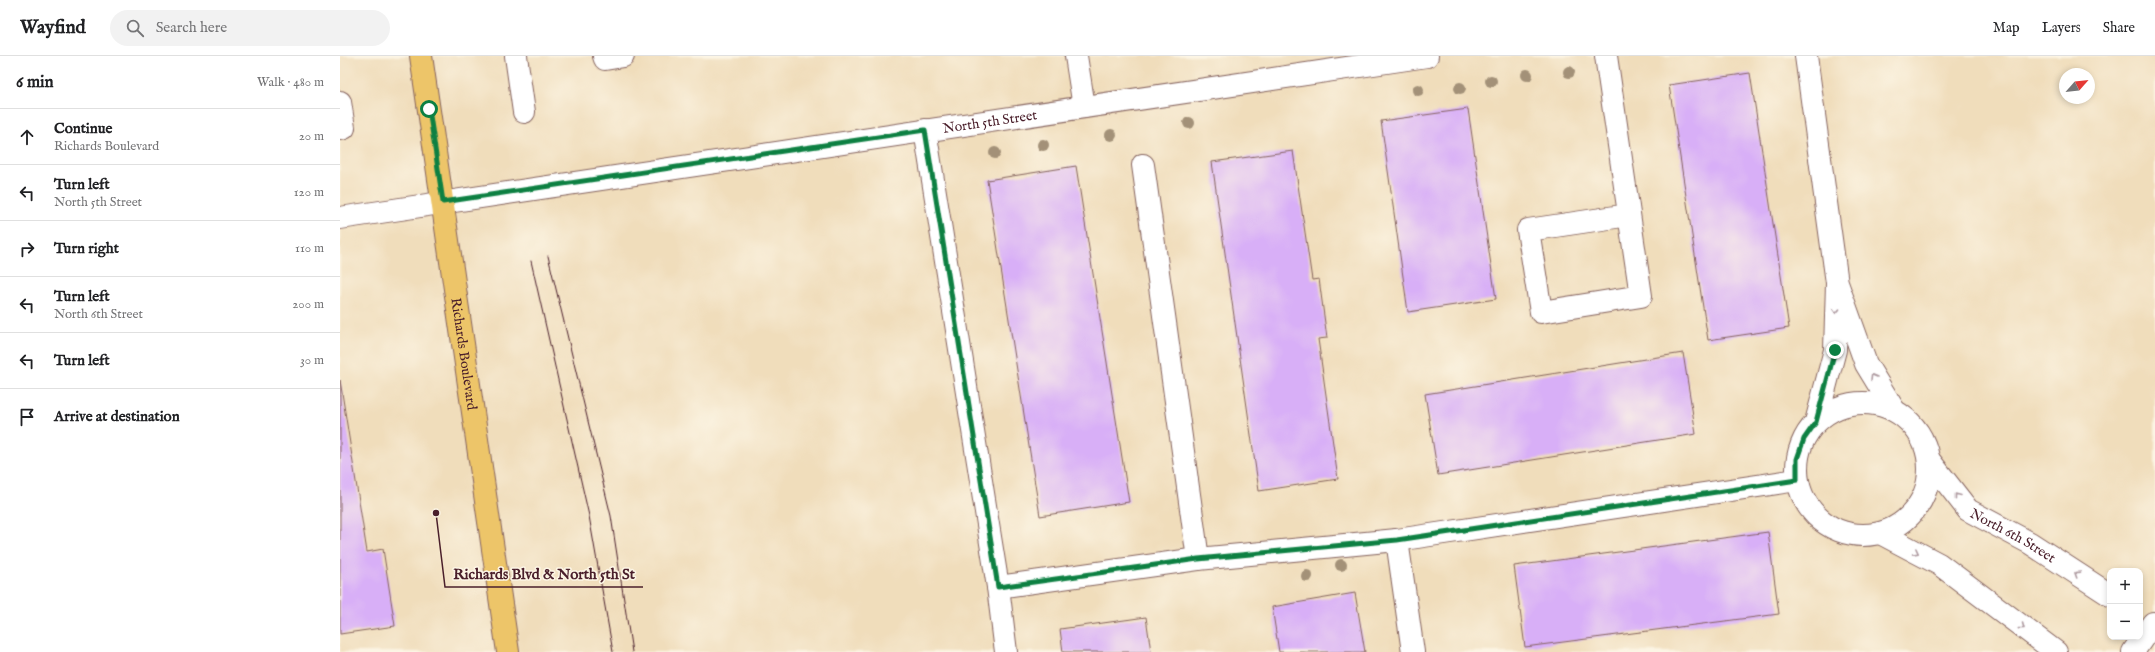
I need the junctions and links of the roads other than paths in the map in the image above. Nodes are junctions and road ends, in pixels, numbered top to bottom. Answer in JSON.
{"nodes":[{"id":1,"x":421,"y":56,"type":"edge"},
{"id":2,"x":516,"y":56,"type":"edge"},
{"id":3,"x":604,"y":56,"type":"edge"},
{"id":4,"x":623,"y":56,"type":"edge"},
{"id":5,"x":1076,"y":56,"type":"edge"},
{"id":6,"x":1427,"y":56,"type":"edge"},
{"id":7,"x":1606,"y":56,"type":"edge"},
{"id":8,"x":1806,"y":56,"type":"edge"},
{"id":9,"x":1401,"y":58,"type":"edge"},
{"id":10,"x":340,"y":102,"type":"edge"},
{"id":11,"x":1084,"y":107,"type":"junction"},
{"id":12,"x":524,"y":112,"type":"dead end"},
{"id":13,"x":340,"y":129,"type":"edge"},
{"id":14,"x":925,"y":130,"type":"junction"},
{"id":15,"x":1143,"y":165,"type":"dead end"},
{"id":16,"x":443,"y":202,"type":"junction"},
{"id":17,"x":1629,"y":215,"type":"junction"},
{"id":18,"x":340,"y":218,"type":"edge"},
{"id":19,"x":1837,"y":282,"type":"junction"},
{"id":20,"x":1894,"y":410,"type":"junction"},
{"id":21,"x":1816,"y":422,"type":"junction"},
{"id":22,"x":1929,"y":460,"type":"junction"},
{"id":23,"x":1797,"y":480,"type":"junction"},
{"id":24,"x":1882,"y":534,"type":"junction"},
{"id":25,"x":1397,"y":540,"type":"junction"},
{"id":26,"x":1198,"y":559,"type":"junction"},
{"id":27,"x":998,"y":587,"type":"junction"},
{"id":28,"x":2107,"y":593,"type":"edge"},
{"id":29,"x":2149,"y":621,"type":"edge"},
{"id":30,"x":508,"y":652,"type":"edge"},
{"id":31,"x":1006,"y":652,"type":"edge"},
{"id":32,"x":1413,"y":652,"type":"edge"},
{"id":33,"x":2056,"y":652,"type":"edge"},
{"id":34,"x":2133,"y":652,"type":"edge"}],
"edges":[{"from":1,"to":16,"type":"main road","name":"Richards Boulevard"},
{"from":2,"to":12,"type":"street"},
{"from":3,"to":4,"type":"street"},
{"from":5,"to":11,"type":"street"},
{"from":6,"to":9,"type":"street","name":"North 5th Street"},
{"from":7,"to":17,"type":"street"},
{"from":8,"to":19,"type":"street"},
{"from":9,"to":11,"type":"street","name":"North 5th Street"},
{"from":10,"to":13,"type":"street"},
{"from":11,"to":14,"type":"street","name":"North 5th Street"},
{"from":14,"to":16,"type":"street","name":"North 5th Street"},
{"from":14,"to":27,"type":"street"},
{"from":15,"to":26,"type":"street"},
{"from":16,"to":18,"type":"street","name":"North 5th Street"},
{"from":16,"to":30,"type":"main road","name":"Richards Boulevard"},
{"from":17,"to":17,"type":"street"},
{"from":20,"to":19,"type":"street","one_way":true},
{"from":19,"to":21,"type":"street","one_way":true},
{"from":20,"to":21,"type":"street"},
{"from":20,"to":22,"type":"street"},
{"from":21,"to":23,"type":"street"},
{"from":22,"to":24,"type":"street"},
{"from":28,"to":22,"type":"street","name":"North 6th Street","one_way":true},
{"from":23,"to":24,"type":"street"},
{"from":23,"to":25,"type":"street"},
{"from":24,"to":33,"type":"street","one_way":true},
{"from":25,"to":26,"type":"street"},
{"from":25,"to":32,"type":"street"},
{"from":26,"to":27,"type":"street"},
{"from":27,"to":31,"type":"street"},
{"from":29,"to":34,"type":"street"}]}
